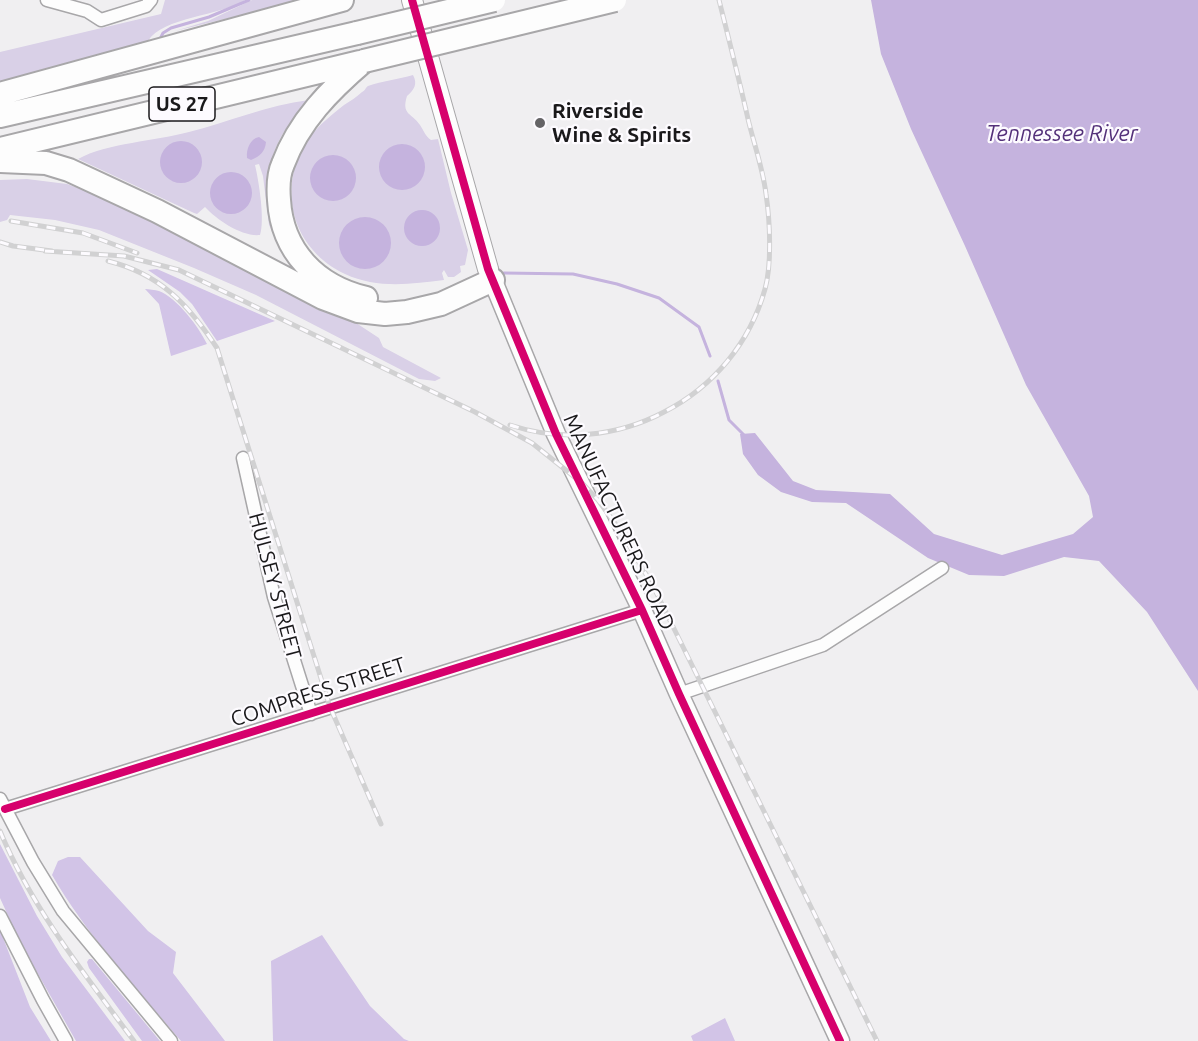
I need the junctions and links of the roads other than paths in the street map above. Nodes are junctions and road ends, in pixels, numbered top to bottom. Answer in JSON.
{"nodes":[{"id":1,"x":47,"y":0,"type":"edge"},
{"id":2,"x":151,"y":0,"type":"edge"},
{"id":3,"x":342,"y":0,"type":"edge"},
{"id":4,"x":412,"y":0,"type":"edge"},
{"id":5,"x":494,"y":0,"type":"edge"},
{"id":6,"x":615,"y":0,"type":"edge"},
{"id":7,"x":363,"y":61,"type":"junction"},
{"id":8,"x":0,"y":94,"type":"edge"},
{"id":9,"x":0,"y":116,"type":"edge"},
{"id":10,"x":0,"y":149,"type":"edge"},
{"id":11,"x":0,"y":161,"type":"edge"},
{"id":12,"x":490,"y":275,"type":"junction"},
{"id":13,"x":243,"y":458,"type":"dead end"},
{"id":14,"x":942,"y":568,"type":"dead end"},
{"id":15,"x":642,"y":610,"type":"junction"},
{"id":16,"x":679,"y":694,"type":"junction"},
{"id":17,"x":311,"y":714,"type":"junction"},
{"id":18,"x":2,"y":804,"type":"edge"},
{"id":19,"x":0,"y":916,"type":"edge"},
{"id":20,"x":831,"y":1021,"type":"junction"},
{"id":21,"x":66,"y":1041,"type":"edge"},
{"id":22,"x":171,"y":1041,"type":"edge"},
{"id":23,"x":840,"y":1041,"type":"edge"},
{"id":24,"x":852,"y":1041,"type":"edge"}],
"edges":[{"from":1,"to":2,"type":"street"},
{"from":3,"to":8,"type":"highway"},
{"from":4,"to":12,"type":"main road","name":"MANUFACTURERS ROAD"},
{"from":5,"to":9,"type":"highway","number":"US 27","bridge":true},
{"from":6,"to":7,"type":"highway","number":"US 27","bridge":true},
{"from":7,"to":10,"type":"highway","number":"US 27"},
{"from":7,"to":12,"type":"highway"},
{"from":11,"to":12,"type":"highway"},
{"from":12,"to":15,"type":"main road","name":"MANUFACTURERS ROAD"},
{"from":13,"to":17,"type":"street","name":"HULSEY STREET"},
{"from":14,"to":16,"type":"street"},
{"from":15,"to":16,"type":"main road","name":"MANUFACTURERS ROAD"},
{"from":15,"to":17,"type":"street","name":"COMPRESS STREET"},
{"from":16,"to":20,"type":"main road","name":"MANUFACTURERS ROAD"},
{"from":17,"to":18,"type":"street","name":"COMPRESS STREET"},
{"from":18,"to":22,"type":"street"},
{"from":19,"to":21,"type":"street"},
{"from":20,"to":23,"type":"main road","name":"MANUFACTURERS ROAD"},
{"from":20,"to":24,"type":"main road"}]}
